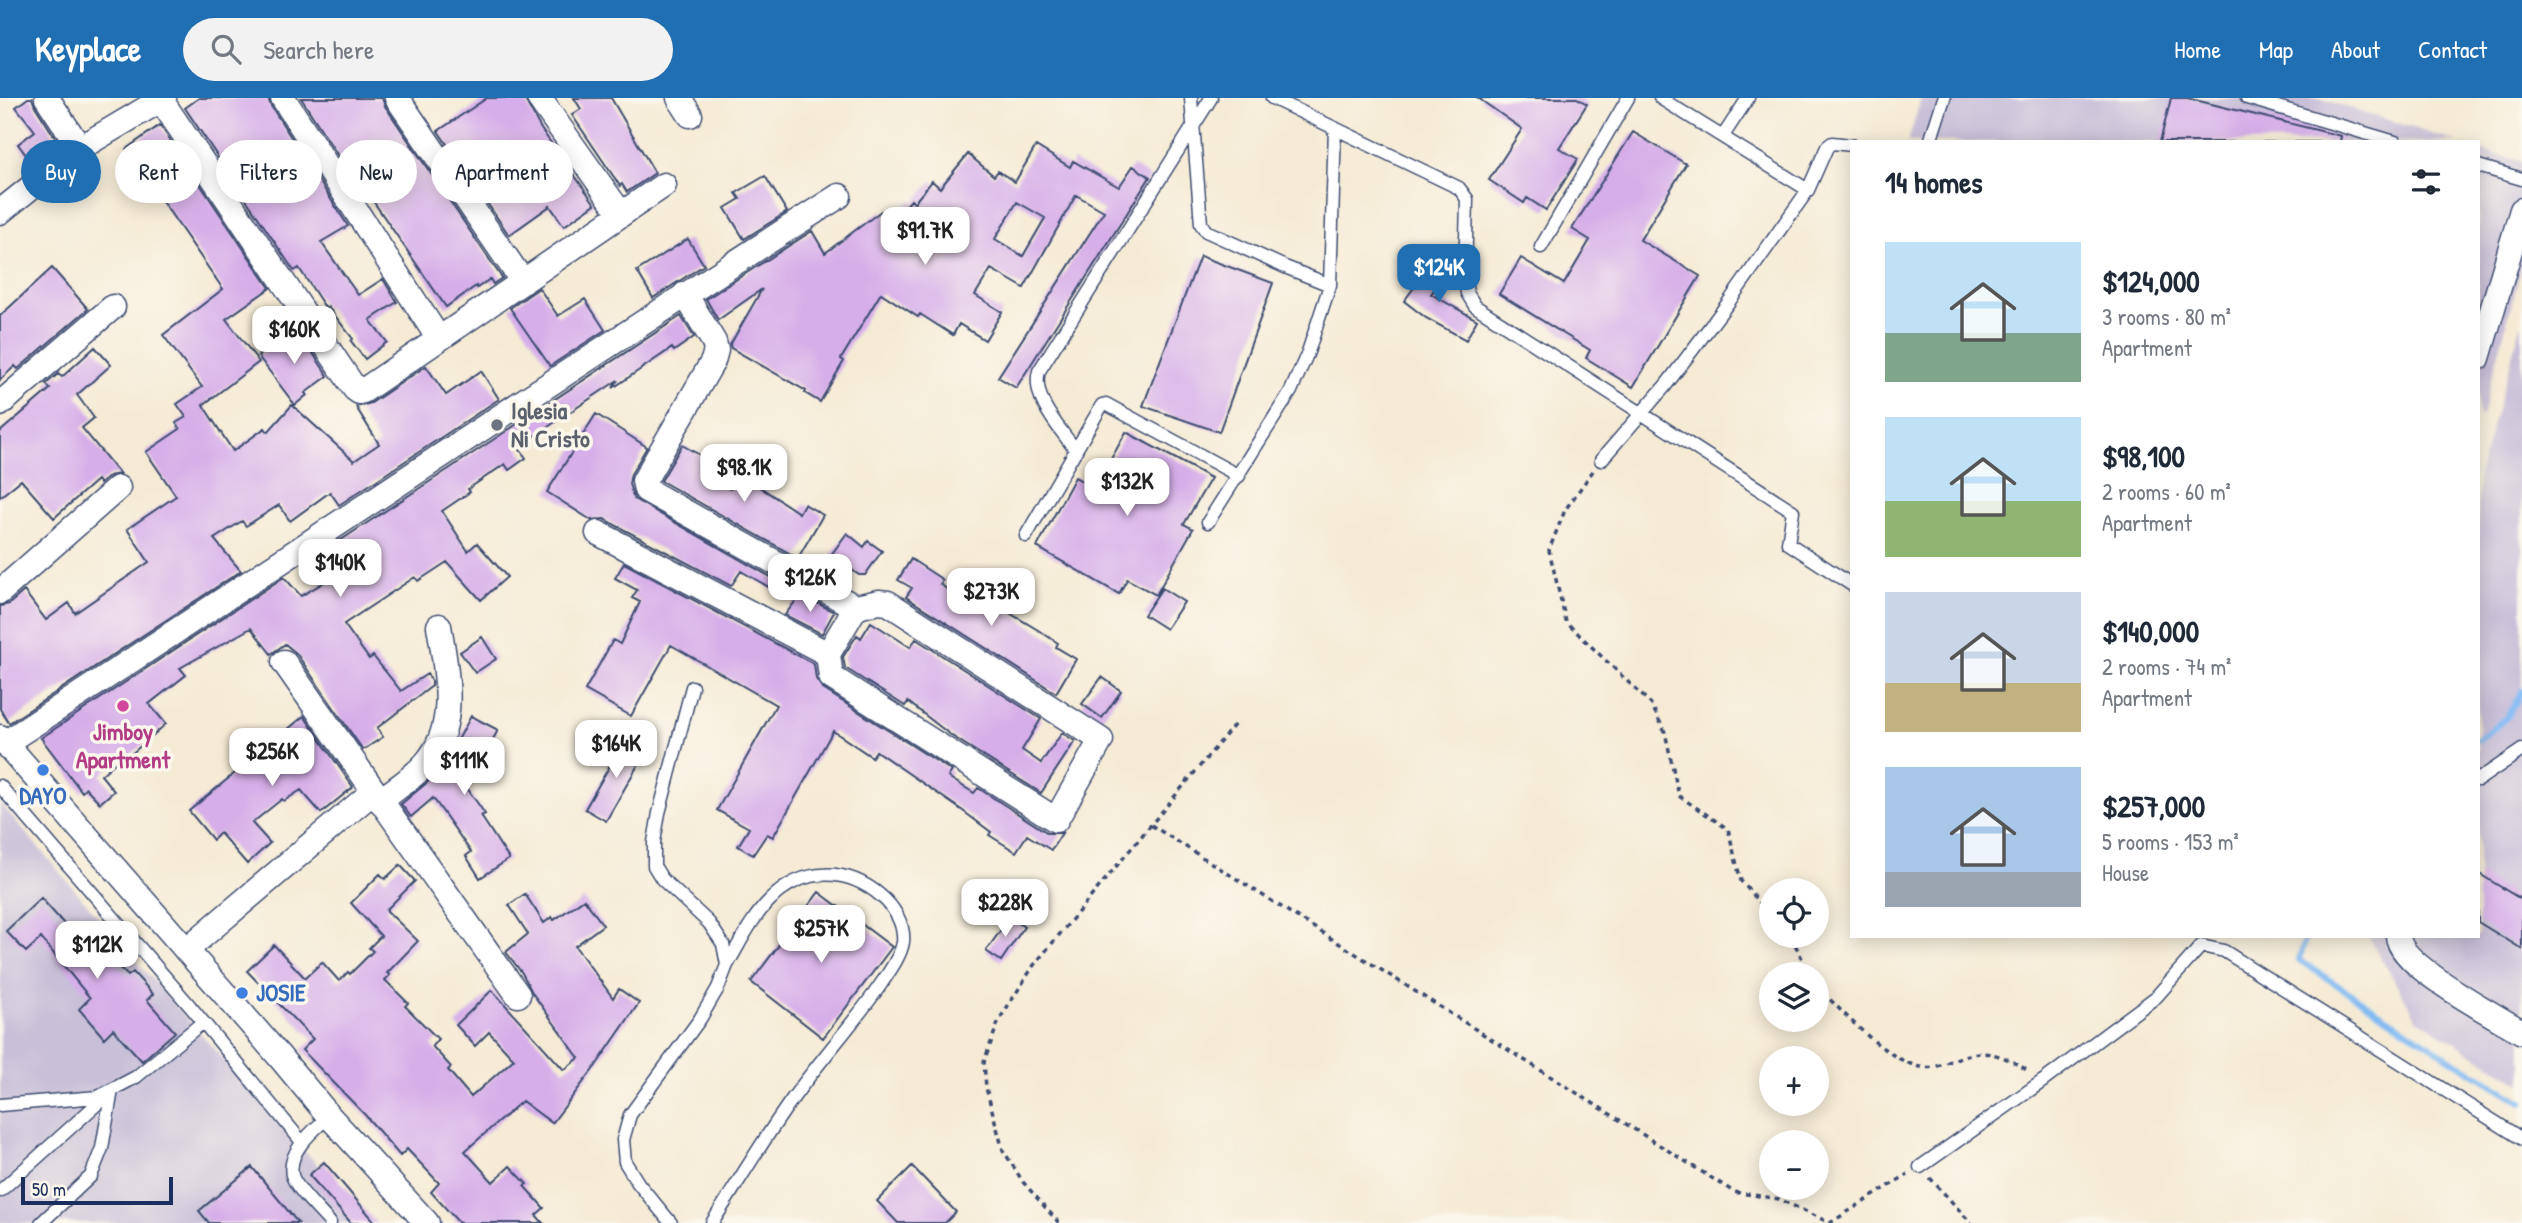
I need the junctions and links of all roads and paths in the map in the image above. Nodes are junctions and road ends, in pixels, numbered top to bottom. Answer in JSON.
{"nodes":[{"id":1,"x":47,"y":98,"type":"edge"},
{"id":2,"x":282,"y":98,"type":"edge"},
{"id":3,"x":397,"y":98,"type":"edge"},
{"id":4,"x":539,"y":98,"type":"edge"},
{"id":5,"x":1191,"y":98,"type":"edge"},
{"id":6,"x":1211,"y":98,"type":"edge"},
{"id":7,"x":1272,"y":98,"type":"edge"},
{"id":8,"x":1628,"y":98,"type":"edge"},
{"id":9,"x":1660,"y":98,"type":"edge"},
{"id":10,"x":1748,"y":98,"type":"edge"},
{"id":11,"x":1944,"y":98,"type":"edge"},
{"id":12,"x":2247,"y":98,"type":"edge"},
{"id":13,"x":162,"y":99,"type":"edge"},
{"id":14,"x":1194,"y":126,"type":"junction"},
{"id":15,"x":1335,"y":128,"type":"junction"},
{"id":16,"x":1723,"y":136,"type":"junction"},
{"id":17,"x":75,"y":140,"type":"edge"},
{"id":18,"x":93,"y":140,"type":"edge"},
{"id":19,"x":1931,"y":140,"type":"edge"},
{"id":20,"x":2388,"y":140,"type":"edge"},
{"id":21,"x":1850,"y":144,"type":"edge"},
{"id":22,"x":2480,"y":167,"type":"edge"},
{"id":23,"x":2522,"y":180,"type":"edge"},
{"id":24,"x":664,"y":185,"type":"dead end"},
{"id":25,"x":1808,"y":190,"type":"junction"},
{"id":26,"x":21,"y":195,"type":"edge"},
{"id":27,"x":839,"y":196,"type":"dead end"},
{"id":28,"x":2522,"y":210,"type":"edge"},
{"id":29,"x":0,"y":212,"type":"edge"},
{"id":30,"x":621,"y":214,"type":"junction"},
{"id":31,"x":1541,"y":247,"type":"dead end"},
{"id":32,"x":523,"y":282,"type":"junction"},
{"id":33,"x":1331,"y":285,"type":"junction"},
{"id":34,"x":685,"y":294,"type":"junction"},
{"id":35,"x":113,"y":307,"type":"dead end"},
{"id":36,"x":439,"y":339,"type":"junction"},
{"id":37,"x":2480,"y":351,"type":"edge"},
{"id":38,"x":0,"y":404,"type":"edge"},
{"id":39,"x":1642,"y":414,"type":"junction"},
{"id":40,"x":1076,"y":451,"type":"junction"},
{"id":41,"x":1601,"y":460,"type":"joint"},
{"id":42,"x":1239,"y":476,"type":"junction"},
{"id":43,"x":118,"y":488,"type":"dead end"},
{"id":44,"x":1208,"y":522,"type":"dead end"},
{"id":45,"x":598,"y":533,"type":"dead end"},
{"id":46,"x":1026,"y":536,"type":"dead end"},
{"id":47,"x":1850,"y":584,"type":"edge"},
{"id":48,"x":0,"y":592,"type":"edge"},
{"id":49,"x":857,"y":608,"type":"junction"},
{"id":50,"x":439,"y":626,"type":"dead end"},
{"id":51,"x":828,"y":654,"type":"junction"},
{"id":52,"x":284,"y":662,"type":"dead end"},
{"id":53,"x":692,"y":687,"type":"dead end"},
{"id":54,"x":1235,"y":724,"type":"dead end"},
{"id":55,"x":2,"y":740,"type":"edge"},
{"id":56,"x":2522,"y":750,"type":"edge"},
{"id":57,"x":2480,"y":779,"type":"edge"},
{"id":58,"x":0,"y":786,"type":"edge"},
{"id":59,"x":377,"y":796,"type":"junction"},
{"id":60,"x":1151,"y":825,"type":"junction"},
{"id":61,"x":1759,"y":901,"type":"edge"},
{"id":62,"x":2398,"y":938,"type":"edge"},
{"id":63,"x":186,"y":950,"type":"junction"},
{"id":64,"x":727,"y":965,"type":"junction"},
{"id":65,"x":518,"y":995,"type":"dead end"},
{"id":66,"x":1829,"y":998,"type":"edge"},
{"id":67,"x":203,"y":1022,"type":"junction"},
{"id":68,"x":2522,"y":1032,"type":"edge"},
{"id":69,"x":2043,"y":1082,"type":"junction"},
{"id":70,"x":112,"y":1090,"type":"junction"},
{"id":71,"x":0,"y":1105,"type":"edge"},
{"id":72,"x":329,"y":1116,"type":"junction"},
{"id":73,"x":2522,"y":1139,"type":"edge"},
{"id":74,"x":302,"y":1142,"type":"junction"},
{"id":75,"x":1920,"y":1167,"type":"junction"},
{"id":76,"x":0,"y":1191,"type":"edge"},
{"id":77,"x":41,"y":1223,"type":"edge"},
{"id":78,"x":330,"y":1223,"type":"edge"},
{"id":79,"x":427,"y":1223,"type":"edge"},
{"id":80,"x":671,"y":1223,"type":"edge"},
{"id":81,"x":712,"y":1223,"type":"edge"},
{"id":82,"x":1059,"y":1223,"type":"edge"},
{"id":83,"x":1971,"y":1223,"type":"edge"}],
"edges":[{"from":1,"to":17,"type":"street"},
{"from":2,"to":36,"type":"street"},
{"from":3,"to":32,"type":"street"},
{"from":4,"to":30,"type":"street"},
{"from":5,"to":14,"type":"lane"},
{"from":6,"to":14,"type":"lane"},
{"from":7,"to":15,"type":"lane"},
{"from":8,"to":31,"type":"lane"},
{"from":9,"to":16,"type":"lane"},
{"from":10,"to":16,"type":"lane"},
{"from":11,"to":19,"type":"lane"},
{"from":12,"to":20,"type":"lane"},
{"from":13,"to":18,"type":"street"},
{"from":13,"to":36,"type":"street"},
{"from":14,"to":33,"type":"lane"},
{"from":14,"to":40,"type":"lane"},
{"from":15,"to":33,"type":"lane"},
{"from":15,"to":39,"type":"lane"},
{"from":16,"to":25,"type":"lane"},
{"from":21,"to":25,"type":"lane"},
{"from":22,"to":23,"type":"lane"},
{"from":24,"to":30,"type":"street"},
{"from":25,"to":39,"type":"lane"},
{"from":26,"to":29,"type":"street"},
{"from":27,"to":34,"type":"street"},
{"from":28,"to":37,"type":"street"},
{"from":30,"to":32,"type":"street"},
{"from":32,"to":36,"type":"street"},
{"from":33,"to":42,"type":"lane"},
{"from":34,"to":49,"type":"street"},
{"from":34,"to":55,"type":"street"},
{"from":35,"to":38,"type":"street"},
{"from":39,"to":41,"type":"lane"},
{"from":39,"to":47,"type":"lane"},
{"from":40,"to":42,"type":"lane"},
{"from":40,"to":46,"type":"lane"},
{"from":41,"to":61,"type":"path"},
{"from":42,"to":44,"type":"lane"},
{"from":43,"to":48,"type":"street"},
{"from":45,"to":51,"type":"street"},
{"from":49,"to":51,"type":"street"},
{"from":49,"to":51,"type":"street"},
{"from":50,"to":59,"type":"street"},
{"from":52,"to":59,"type":"street"},
{"from":53,"to":64,"type":"lane"},
{"from":54,"to":60,"type":"path"},
{"from":55,"to":63,"type":"street"},
{"from":56,"to":57,"type":"lane"},
{"from":58,"to":67,"type":"lane"},
{"from":59,"to":63,"type":"street"},
{"from":59,"to":65,"type":"street"},
{"from":60,"to":75,"type":"path"},
{"from":60,"to":82,"type":"path"},
{"from":62,"to":68,"type":"street"},
{"from":63,"to":72,"type":"street"},
{"from":64,"to":80,"type":"lane"},
{"from":64,"to":81,"type":"lane"},
{"from":66,"to":69,"type":"path"},
{"from":67,"to":70,"type":"lane"},
{"from":67,"to":74,"type":"lane"},
{"from":69,"to":73,"type":"lane"},
{"from":69,"to":75,"type":"lane"},
{"from":70,"to":71,"type":"lane"},
{"from":70,"to":76,"type":"lane"},
{"from":70,"to":77,"type":"lane"},
{"from":72,"to":74,"type":"lane"},
{"from":72,"to":79,"type":"street"},
{"from":74,"to":78,"type":"lane"},
{"from":75,"to":83,"type":"path"}]}
